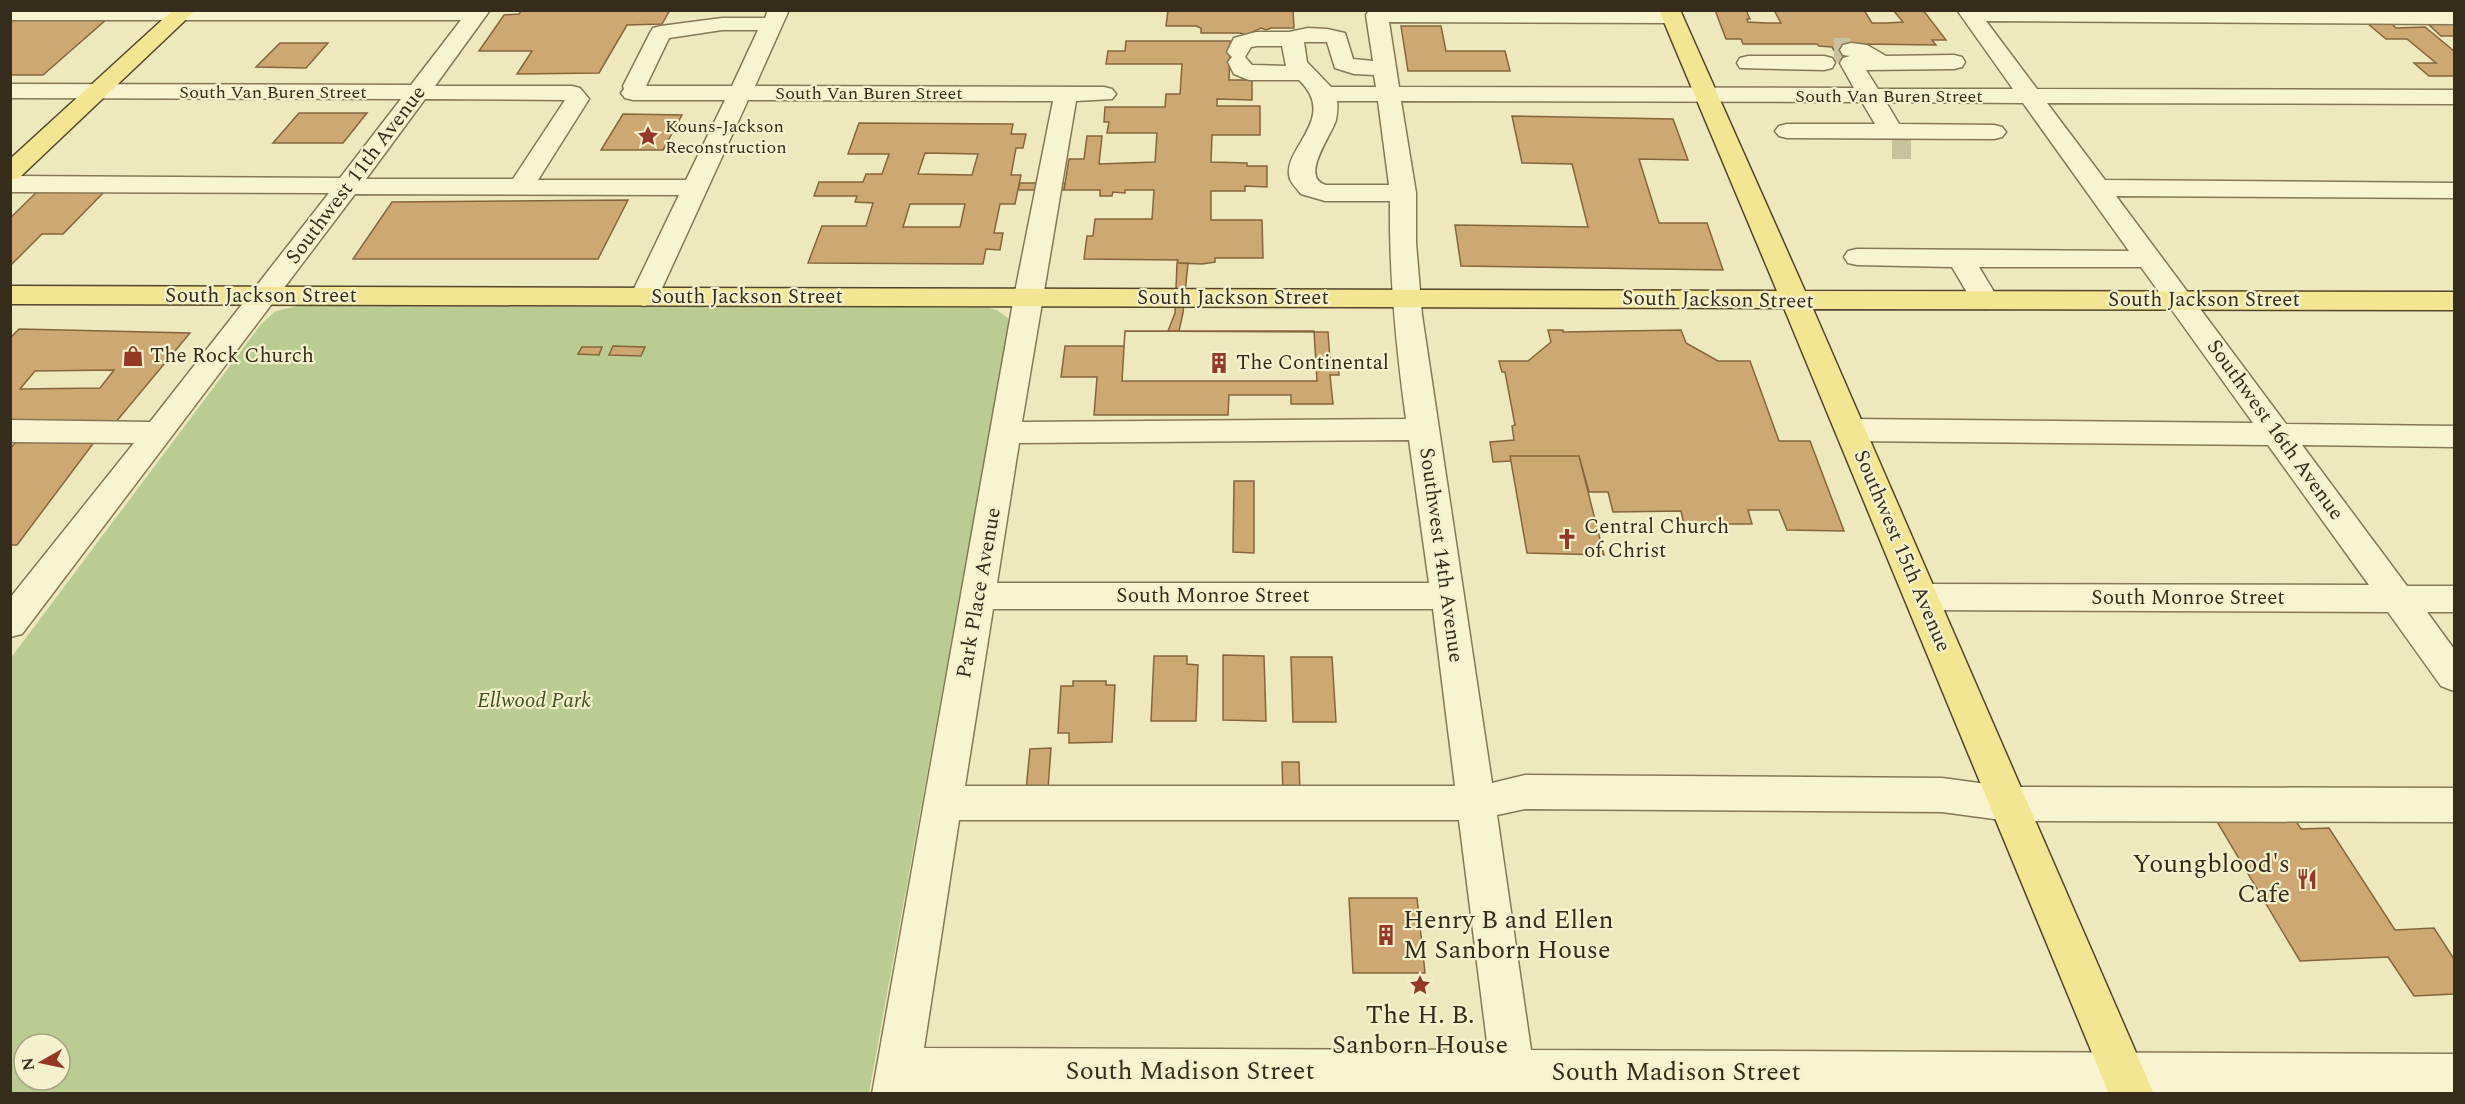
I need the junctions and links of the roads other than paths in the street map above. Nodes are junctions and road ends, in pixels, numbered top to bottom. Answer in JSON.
{"nodes":[{"id":1,"x":184,"y":12,"type":"edge"},
{"id":2,"x":479,"y":12,"type":"edge"},
{"id":3,"x":1969,"y":12,"type":"edge"},
{"id":4,"x":1671,"y":14,"type":"edge"},
{"id":5,"x":10,"y":15,"type":"edge"},
{"id":6,"x":776,"y":17,"type":"edge"},
{"id":7,"x":2454,"y":18,"type":"edge"},
{"id":8,"x":1292,"y":39,"type":"junction"},
{"id":9,"x":1840,"y":57,"type":"junction"},
{"id":10,"x":1954,"y":62,"type":"dead end"},
{"id":11,"x":1748,"y":63,"type":"dead end"},
{"id":12,"x":1304,"y":73,"type":"junction"},
{"id":13,"x":1388,"y":82,"type":"junction"},
{"id":14,"x":10,"y":91,"type":"edge"},
{"id":15,"x":98,"y":91,"type":"junction"},
{"id":16,"x":419,"y":92,"type":"junction"},
{"id":17,"x":740,"y":93,"type":"junction"},
{"id":18,"x":1066,"y":94,"type":"junction"},
{"id":19,"x":1104,"y":94,"type":"dead end"},
{"id":20,"x":1324,"y":94,"type":"junction"},
{"id":21,"x":1707,"y":95,"type":"junction"},
{"id":22,"x":1870,"y":96,"type":"junction"},
{"id":23,"x":2030,"y":96,"type":"junction"},
{"id":24,"x":2454,"y":97,"type":"edge"},
{"id":25,"x":1787,"y":131,"type":"dead end"},
{"id":26,"x":1994,"y":132,"type":"dead end"},
{"id":27,"x":1895,"y":138,"type":"junction"},
{"id":28,"x":10,"y":173,"type":"edge"},
{"id":29,"x":10,"y":184,"type":"edge"},
{"id":30,"x":348,"y":185,"type":"junction"},
{"id":31,"x":521,"y":186,"type":"junction"},
{"id":32,"x":696,"y":188,"type":"junction"},
{"id":33,"x":2098,"y":188,"type":"junction"},
{"id":34,"x":2454,"y":190,"type":"edge"},
{"id":35,"x":1403,"y":193,"type":"junction"},
{"id":36,"x":1857,"y":258,"type":"dead end"},
{"id":37,"x":1961,"y":259,"type":"junction"},
{"id":38,"x":2150,"y":259,"type":"junction"},
{"id":39,"x":10,"y":295,"type":"edge"},
{"id":40,"x":265,"y":296,"type":"junction"},
{"id":41,"x":644,"y":297,"type":"junction"},
{"id":42,"x":1028,"y":297,"type":"junction"},
{"id":43,"x":1408,"y":298,"type":"junction"},
{"id":44,"x":1795,"y":300,"type":"junction"},
{"id":45,"x":1985,"y":300,"type":"junction"},
{"id":46,"x":2179,"y":300,"type":"junction"},
{"id":47,"x":2454,"y":301,"type":"edge"},
{"id":48,"x":1423,"y":429,"type":"junction"},
{"id":49,"x":1851,"y":430,"type":"junction"},
{"id":50,"x":10,"y":431,"type":"edge"},
{"id":51,"x":159,"y":433,"type":"junction"},
{"id":52,"x":1006,"y":433,"type":"junction"},
{"id":53,"x":2277,"y":435,"type":"junction"},
{"id":54,"x":2454,"y":436,"type":"edge"},
{"id":55,"x":24,"y":590,"type":"edge"},
{"id":56,"x":979,"y":596,"type":"junction"},
{"id":57,"x":1447,"y":596,"type":"junction"},
{"id":58,"x":1922,"y":597,"type":"junction"},
{"id":59,"x":2398,"y":599,"type":"junction"},
{"id":60,"x":2454,"y":599,"type":"edge"},
{"id":61,"x":10,"y":624,"type":"edge"},
{"id":62,"x":2454,"y":676,"type":"edge"},
{"id":63,"x":944,"y":803,"type":"junction"},
{"id":64,"x":1476,"y":803,"type":"junction"},
{"id":65,"x":2009,"y":804,"type":"junction"},
{"id":66,"x":2454,"y":805,"type":"edge"},
{"id":67,"x":2454,"y":1077,"type":"edge"},
{"id":68,"x":896,"y":1082,"type":"edge"},
{"id":69,"x":1514,"y":1083,"type":"edge"},
{"id":70,"x":2128,"y":1084,"type":"edge"}],
"edges":[{"from":1,"to":2,"type":"street"},
{"from":1,"to":5,"type":"street"},
{"from":1,"to":15,"type":"main road"},
{"from":2,"to":16,"type":"street","name":"Southwest 11th Avenue"},
{"from":3,"to":7,"type":"street"},
{"from":3,"to":23,"type":"street","name":"Southwest 16th Avenue"},
{"from":4,"to":13,"type":"street","name":"Southwest 14th Avenue"},
{"from":4,"to":21,"type":"main road","name":"Southwest 15th Avenue"},
{"from":6,"to":17,"type":"street"},
{"from":6,"to":17,"type":"street","name":"South Van Buren Street"},
{"from":8,"to":12,"type":"street"},
{"from":8,"to":12,"type":"street"},
{"from":8,"to":13,"type":"street"},
{"from":9,"to":10,"type":"street"},
{"from":9,"to":11,"type":"street"},
{"from":9,"to":22,"type":"street"},
{"from":12,"to":20,"type":"street"},
{"from":13,"to":20,"type":"street","name":"South Van Buren Street"},
{"from":13,"to":21,"type":"street","name":"South Van Buren Street"},
{"from":13,"to":35,"type":"street","name":"Southwest 14th Avenue"},
{"from":14,"to":15,"type":"street","name":"South Van Buren Street"},
{"from":15,"to":16,"type":"street","name":"South Van Buren Street"},
{"from":15,"to":28,"type":"main road"},
{"from":16,"to":30,"type":"street","name":"Southwest 11th Avenue"},
{"from":16,"to":31,"type":"street","name":"South Van Buren Street"},
{"from":17,"to":18,"type":"street","name":"South Van Buren Street"},
{"from":17,"to":32,"type":"street"},
{"from":18,"to":19,"type":"street","name":"South Van Buren Street"},
{"from":18,"to":42,"type":"street","name":"Park Place Avenue"},
{"from":20,"to":35,"type":"street"},
{"from":21,"to":22,"type":"street","name":"South Van Buren Street"},
{"from":21,"to":44,"type":"main road","name":"Southwest 15th Avenue"},
{"from":22,"to":23,"type":"street","name":"South Van Buren Street"},
{"from":22,"to":27,"type":"street"},
{"from":23,"to":24,"type":"street","name":"South Van Buren Street"},
{"from":23,"to":33,"type":"street","name":"Southwest 16th Avenue"},
{"from":25,"to":27,"type":"street"},
{"from":26,"to":27,"type":"street"},
{"from":29,"to":30,"type":"street"},
{"from":30,"to":31,"type":"street"},
{"from":30,"to":40,"type":"street","name":"Southwest 11th Avenue"},
{"from":31,"to":32,"type":"street"},
{"from":32,"to":41,"type":"street"},
{"from":33,"to":34,"type":"street"},
{"from":33,"to":38,"type":"street","name":"Southwest 16th Avenue"},
{"from":35,"to":43,"type":"street","name":"Southwest 14th Avenue"},
{"from":36,"to":37,"type":"street"},
{"from":37,"to":38,"type":"street"},
{"from":37,"to":45,"type":"street"},
{"from":38,"to":46,"type":"street","name":"Southwest 16th Avenue"},
{"from":39,"to":40,"type":"main road","name":"South Jackson Street"},
{"from":40,"to":41,"type":"main road","name":"South Jackson Street"},
{"from":40,"to":51,"type":"street","name":"Southwest 11th Avenue"},
{"from":41,"to":42,"type":"main road","name":"South Jackson Street"},
{"from":42,"to":43,"type":"main road","name":"South Jackson Street"},
{"from":42,"to":52,"type":"street","name":"Park Place Avenue"},
{"from":43,"to":44,"type":"main road","name":"South Jackson Street"},
{"from":43,"to":48,"type":"street","name":"Southwest 14th Avenue"},
{"from":44,"to":45,"type":"main road","name":"South Jackson Street"},
{"from":44,"to":49,"type":"main road","name":"Southwest 15th Avenue"},
{"from":45,"to":46,"type":"main road","name":"South Jackson Street"},
{"from":46,"to":47,"type":"main road","name":"South Jackson Street"},
{"from":46,"to":53,"type":"street","name":"Southwest 16th Avenue"},
{"from":48,"to":52,"type":"street"},
{"from":48,"to":57,"type":"street","name":"Southwest 14th Avenue"},
{"from":49,"to":53,"type":"street"},
{"from":49,"to":58,"type":"main road","name":"Southwest 15th Avenue"},
{"from":50,"to":51,"type":"street"},
{"from":51,"to":55,"type":"street","name":"Southwest 11th Avenue"},
{"from":52,"to":56,"type":"street","name":"Park Place Avenue"},
{"from":53,"to":54,"type":"street"},
{"from":53,"to":59,"type":"street","name":"Southwest 16th Avenue"},
{"from":55,"to":61,"type":"street","name":"Southwest 11th Avenue"},
{"from":56,"to":57,"type":"street","name":"South Monroe Street"},
{"from":56,"to":63,"type":"street","name":"Park Place Avenue"},
{"from":57,"to":64,"type":"street","name":"Southwest 14th Avenue"},
{"from":58,"to":59,"type":"street","name":"South Monroe Street"},
{"from":58,"to":65,"type":"main road","name":"Southwest 15th Avenue"},
{"from":59,"to":60,"type":"street","name":"South Monroe Street"},
{"from":59,"to":62,"type":"street","name":"Southwest 16th Avenue"},
{"from":63,"to":64,"type":"street"},
{"from":63,"to":68,"type":"street","name":"Park Place Avenue"},
{"from":64,"to":65,"type":"street"},
{"from":64,"to":69,"type":"street","name":"Southwest 14th Avenue"},
{"from":65,"to":66,"type":"street"},
{"from":65,"to":70,"type":"main road","name":"Southwest 15th Avenue"},
{"from":67,"to":70,"type":"street","name":"South Madison Street"},
{"from":68,"to":69,"type":"street","name":"South Madison Street"},
{"from":69,"to":70,"type":"street","name":"South Madison Street"}]}
